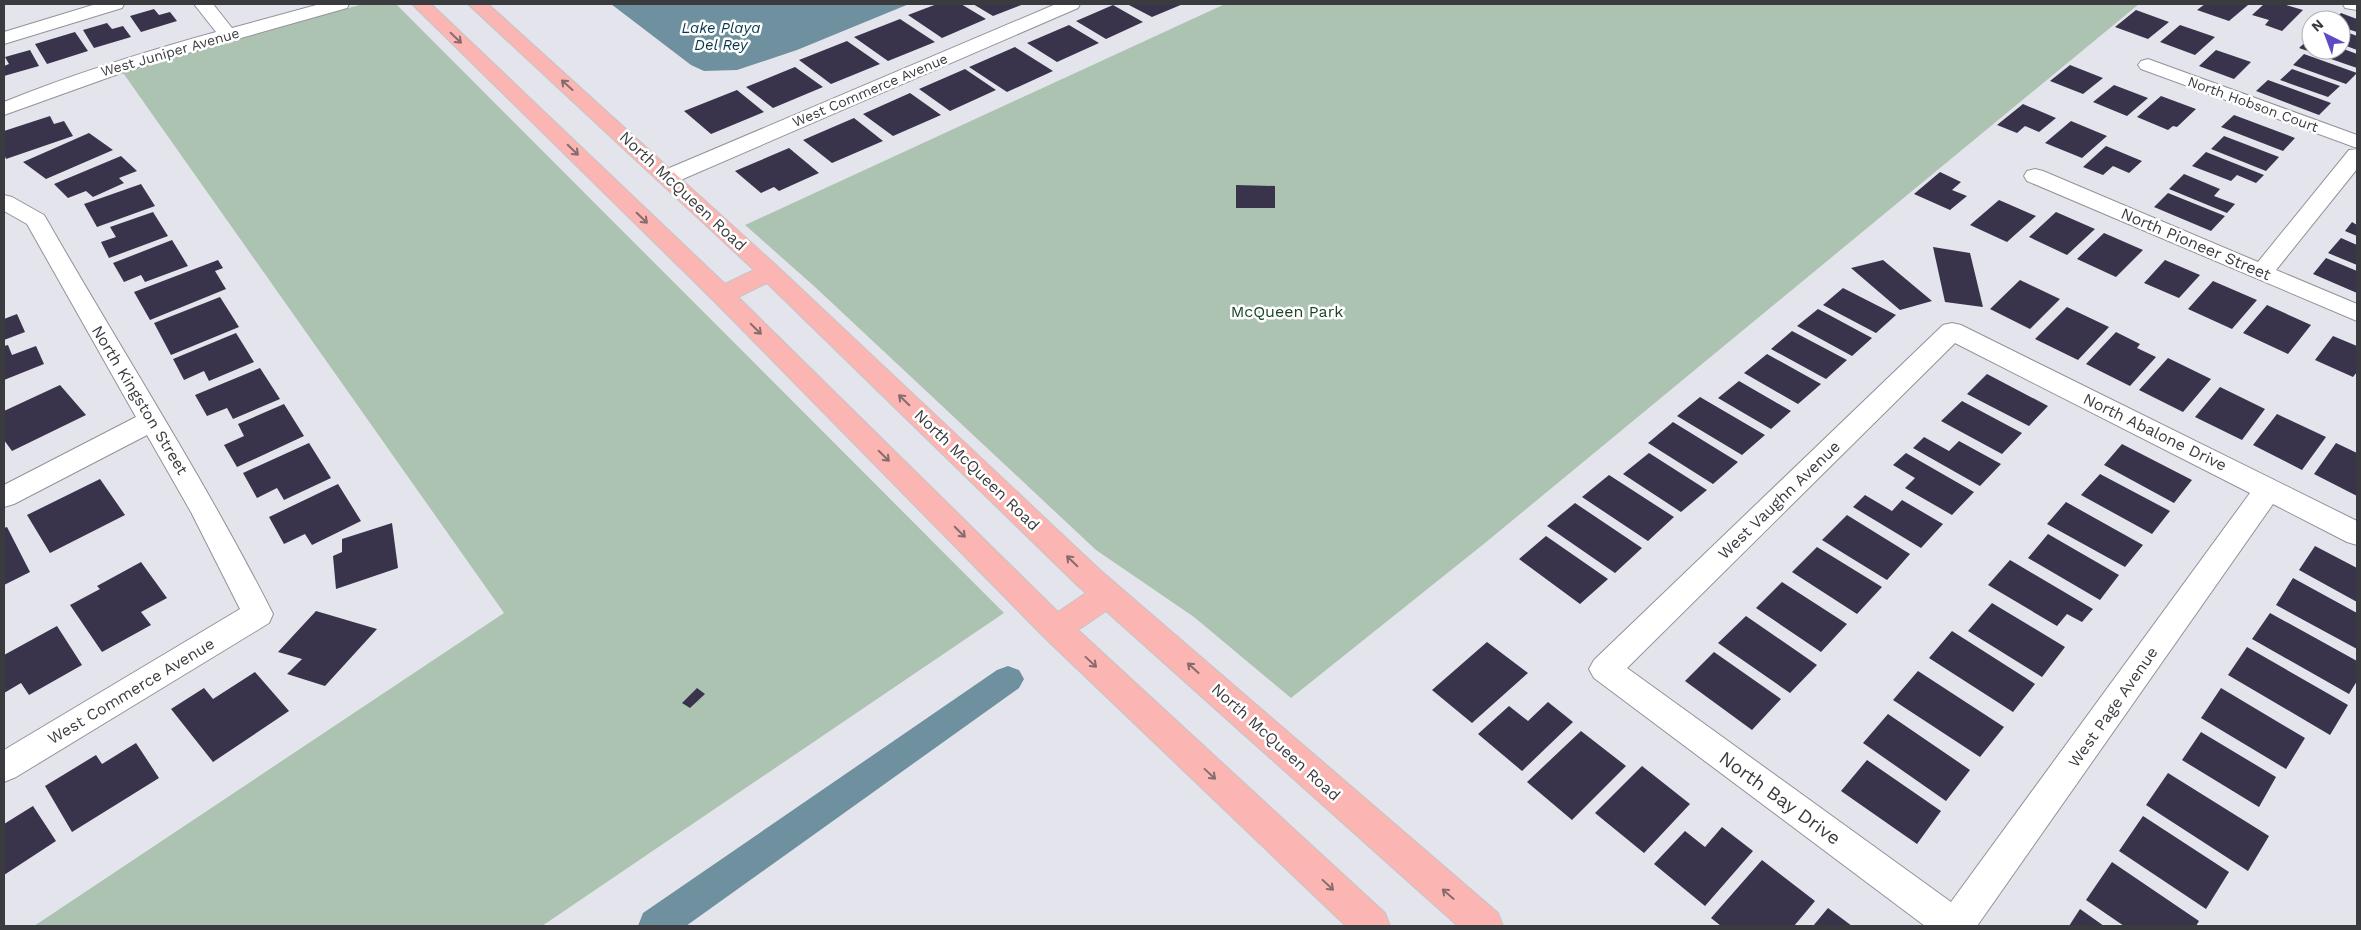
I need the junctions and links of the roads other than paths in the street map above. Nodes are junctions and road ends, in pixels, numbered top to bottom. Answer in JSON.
{"nodes":[{"id":1,"x":115,"y":4,"type":"edge"},
{"id":2,"x":203,"y":4,"type":"edge"},
{"id":3,"x":340,"y":4,"type":"edge"},
{"id":4,"x":421,"y":4,"type":"edge"},
{"id":5,"x":476,"y":4,"type":"edge"},
{"id":6,"x":1071,"y":4,"type":"edge"},
{"id":7,"x":2352,"y":4,"type":"edge"},
{"id":8,"x":2357,"y":6,"type":"edge"},
{"id":9,"x":228,"y":35,"type":"junction"},
{"id":10,"x":4,"y":38,"type":"edge"},
{"id":11,"x":2148,"y":65,"type":"dead end"},
{"id":12,"x":4,"y":109,"type":"edge"},
{"id":13,"x":2357,"y":142,"type":"edge"},
{"id":14,"x":2357,"y":155,"type":"edge"},
{"id":15,"x":2035,"y":176,"type":"dead end"},
{"id":16,"x":668,"y":177,"type":"junction"},
{"id":17,"x":4,"y":202,"type":"edge"},
{"id":18,"x":770,"y":272,"type":"junction"},
{"id":19,"x":2262,"y":272,"type":"junction"},
{"id":20,"x":722,"y":295,"type":"junction"},
{"id":21,"x":2357,"y":313,"type":"edge"},
{"id":22,"x":1952,"y":331,"type":"joint"},
{"id":23,"x":153,"y":420,"type":"junction"},
{"id":24,"x":2269,"y":488,"type":"junction"},
{"id":25,"x":4,"y":498,"type":"edge"},
{"id":26,"x":2357,"y":534,"type":"edge"},
{"id":27,"x":1108,"y":594,"type":"junction"},
{"id":28,"x":258,"y":614,"type":"joint"},
{"id":29,"x":1056,"y":629,"type":"junction"},
{"id":30,"x":1605,"y":669,"type":"joint"},
{"id":31,"x":4,"y":767,"type":"edge"},
{"id":32,"x":1372,"y":926,"type":"edge"},
{"id":33,"x":1485,"y":926,"type":"edge"},
{"id":34,"x":1955,"y":926,"type":"edge"}],
"edges":[{"from":1,"to":10,"type":"street"},
{"from":2,"to":9,"type":"street"},
{"from":3,"to":9,"type":"street","name":"West Juniper Avenue"},
{"from":4,"to":20,"type":"main road","one_way":true},
{"from":16,"to":5,"type":"main road","name":"North McQueen Road","one_way":true},
{"from":6,"to":16,"type":"street","name":"West Commerce Avenue"},
{"from":7,"to":8,"type":"street"},
{"from":9,"to":12,"type":"street","name":"West Juniper Avenue"},
{"from":11,"to":13,"type":"street","name":"North Hobson Court"},
{"from":14,"to":19,"type":"street"},
{"from":15,"to":19,"type":"street","name":"North Pioneer Street"},
{"from":16,"to":18,"type":"main road","name":"North McQueen Road"},
{"from":17,"to":23,"type":"street","name":"North Kingston Street"},
{"from":18,"to":20,"type":"main road"},
{"from":27,"to":18,"type":"main road","name":"North McQueen Road","one_way":true},
{"from":19,"to":21,"type":"street","name":"North Pioneer Street"},
{"from":20,"to":29,"type":"main road","one_way":true},
{"from":22,"to":24,"type":"street","name":"North Abalone Drive"},
{"from":22,"to":30,"type":"street","name":"West Vaughn Avenue"},
{"from":23,"to":25,"type":"street"},
{"from":23,"to":28,"type":"street","name":"North Kingston Street"},
{"from":24,"to":26,"type":"street","name":"North Abalone Drive"},
{"from":24,"to":34,"type":"street","name":"West Page Avenue"},
{"from":27,"to":29,"type":"main road"},
{"from":33,"to":27,"type":"main road","name":"North McQueen Road","one_way":true},
{"from":28,"to":31,"type":"street","name":"West Commerce Avenue"},
{"from":29,"to":32,"type":"main road","one_way":true},
{"from":30,"to":34,"type":"street","name":"North Bay Drive"}]}
